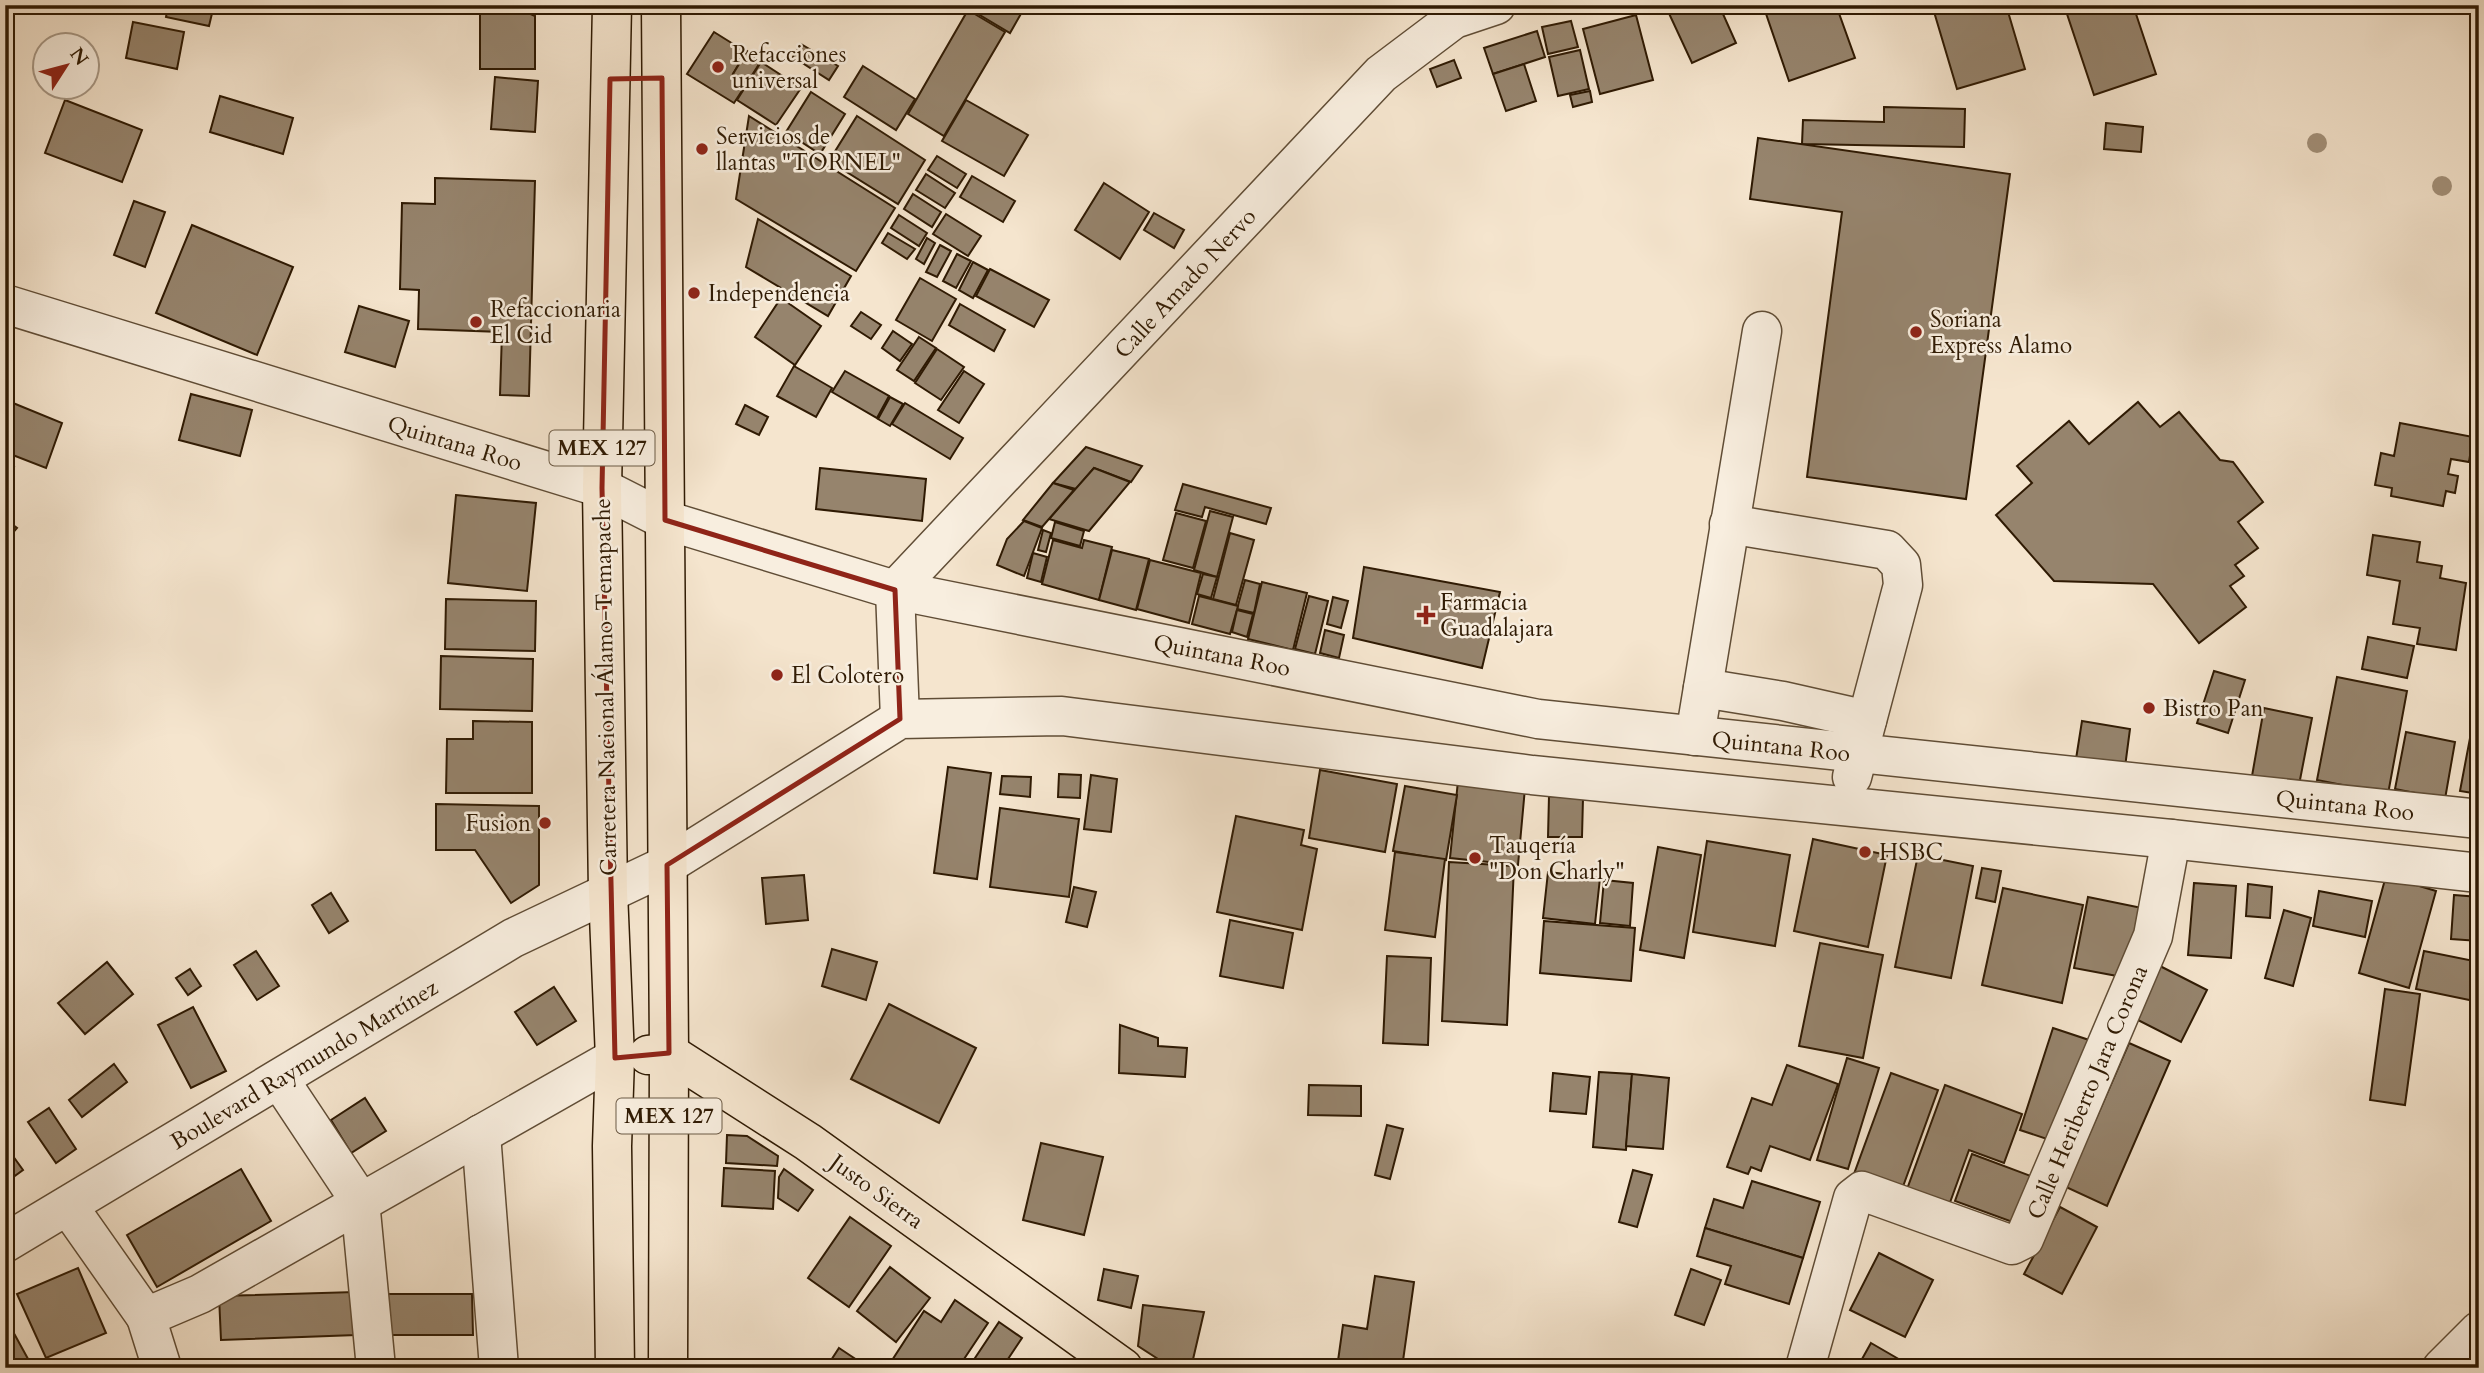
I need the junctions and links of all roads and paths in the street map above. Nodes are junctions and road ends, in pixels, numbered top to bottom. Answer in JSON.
{"nodes":[{"id":1,"x":612,"y":5,"type":"edge"},
{"id":2,"x":661,"y":5,"type":"edge"},
{"id":3,"x":1496,"y":5,"type":"edge"},
{"id":4,"x":662,"y":78,"type":"junction"},
{"id":5,"x":610,"y":79,"type":"junction"},
{"id":6,"x":5,"y":304,"type":"edge"},
{"id":7,"x":1762,"y":331,"type":"dead end"},
{"id":8,"x":602,"y":488,"type":"junction"},
{"id":9,"x":665,"y":520,"type":"junction"},
{"id":10,"x":1729,"y":524,"type":"junction"},
{"id":11,"x":895,"y":590,"type":"junction"},
{"id":12,"x":1703,"y":688,"type":"junction"},
{"id":13,"x":900,"y":719,"type":"junction"},
{"id":14,"x":1695,"y":736,"type":"junction"},
{"id":15,"x":1862,"y":737,"type":"junction"},
{"id":16,"x":1844,"y":806,"type":"junction"},
{"id":17,"x":2479,"y":819,"type":"edge"},
{"id":18,"x":2171,"y":839,"type":"junction"},
{"id":19,"x":667,"y":865,"type":"junction"},
{"id":20,"x":2479,"y":873,"type":"edge"},
{"id":21,"x":608,"y":892,"type":"junction"},
{"id":22,"x":669,"y":1053,"type":"junction"},
{"id":23,"x":615,"y":1058,"type":"junction"},
{"id":24,"x":279,"y":1079,"type":"junction"},
{"id":25,"x":481,"y":1134,"type":"junction"},
{"id":26,"x":360,"y":1201,"type":"junction"},
{"id":27,"x":68,"y":1206,"type":"junction"},
{"id":28,"x":7,"y":1239,"type":"edge"},
{"id":29,"x":146,"y":1317,"type":"junction"},
{"id":30,"x":2476,"y":1340,"type":"edge"},
{"id":31,"x":162,"y":1368,"type":"edge"},
{"id":32,"x":376,"y":1368,"type":"edge"},
{"id":33,"x":499,"y":1368,"type":"edge"},
{"id":34,"x":615,"y":1368,"type":"edge"},
{"id":35,"x":668,"y":1368,"type":"edge"},
{"id":36,"x":1123,"y":1368,"type":"edge"},
{"id":37,"x":1805,"y":1368,"type":"edge"},
{"id":38,"x":2442,"y":1368,"type":"edge"}],
"edges":[{"from":1,"to":5,"type":"main road","name":"Carretera Nacional Álamo-Temapache","number":"MEX 127"},
{"from":2,"to":4,"type":"main road","number":"MEX 127"},
{"from":3,"to":11,"type":"street","name":"Calle Amado Nervo"},
{"from":4,"to":5,"type":"main road"},
{"from":4,"to":9,"type":"main road","number":"MEX 127"},
{"from":5,"to":8,"type":"main road","name":"Carretera Nacional Álamo-Temapache","number":"MEX 127"},
{"from":6,"to":8,"type":"street","name":"Quintana Roo"},
{"from":7,"to":10,"type":"street"},
{"from":8,"to":9,"type":"street","name":"Quintana Roo"},
{"from":8,"to":21,"type":"main road","name":"Carretera Nacional Álamo-Temapache","number":"MEX 127"},
{"from":9,"to":11,"type":"street","name":"Quintana Roo"},
{"from":9,"to":19,"type":"main road","number":"MEX 127"},
{"from":10,"to":12,"type":"street"},
{"from":10,"to":15,"type":"street"},
{"from":11,"to":13,"type":"street"},
{"from":11,"to":14,"type":"street","name":"Quintana Roo"},
{"from":12,"to":14,"type":"street"},
{"from":12,"to":15,"type":"street"},
{"from":13,"to":16,"type":"street"},
{"from":13,"to":19,"type":"street"},
{"from":14,"to":15,"type":"street","name":"Quintana Roo"},
{"from":15,"to":16,"type":"street"},
{"from":15,"to":17,"type":"street","name":"Quintana Roo"},
{"from":16,"to":18,"type":"street"},
{"from":18,"to":20,"type":"street"},
{"from":18,"to":37,"type":"street","name":"Calle Heriberto Jara Corona"},
{"from":19,"to":21,"type":"street"},
{"from":19,"to":22,"type":"main road","number":"MEX 127"},
{"from":21,"to":23,"type":"main road","name":"Carretera Nacional Álamo-Temapache","number":"MEX 127"},
{"from":21,"to":24,"type":"street","name":"Boulevard Raymundo Martínez"},
{"from":22,"to":23,"type":"main road"},
{"from":22,"to":35,"type":"main road","number":"MEX 127"},
{"from":22,"to":36,"type":"main road","name":"Justo Sierra"},
{"from":23,"to":25,"type":"street"},
{"from":23,"to":34,"type":"main road","name":"Carretera Nacional Álamo-Temapache","number":"MEX 127"},
{"from":24,"to":26,"type":"street"},
{"from":24,"to":27,"type":"street","name":"Boulevard Raymundo Martínez"},
{"from":25,"to":26,"type":"street"},
{"from":25,"to":33,"type":"street"},
{"from":26,"to":29,"type":"street"},
{"from":26,"to":32,"type":"street"},
{"from":27,"to":28,"type":"street","name":"Boulevard Raymundo Martínez"},
{"from":27,"to":29,"type":"street"},
{"from":29,"to":31,"type":"street"},
{"from":30,"to":38,"type":"street"}]}
